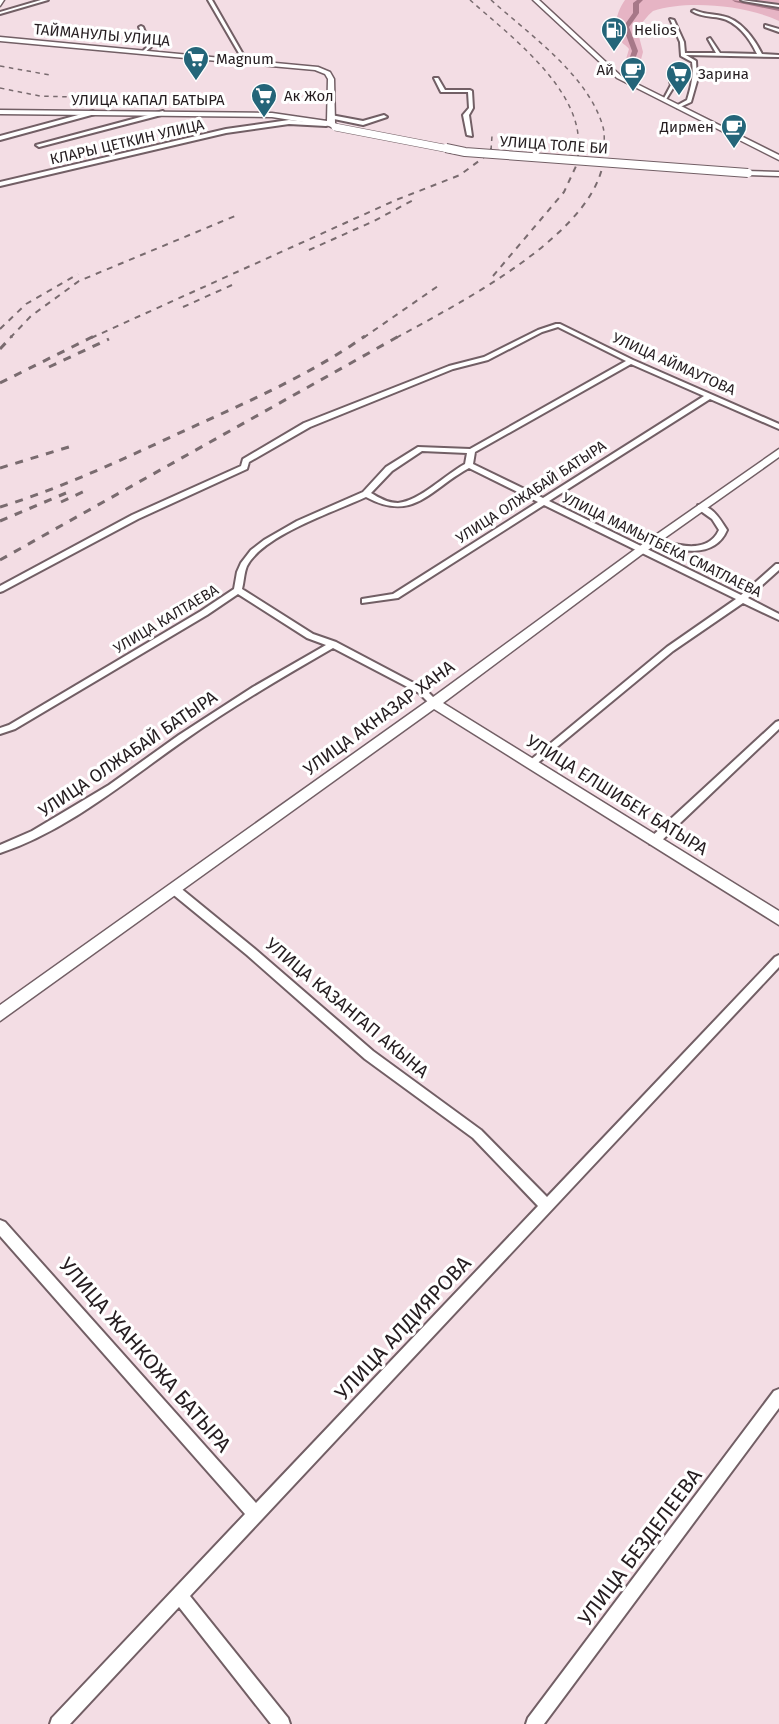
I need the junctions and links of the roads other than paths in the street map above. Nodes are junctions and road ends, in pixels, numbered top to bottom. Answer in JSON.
{"nodes":[{"id":1,"x":46,"y":0,"type":"edge"},
{"id":2,"x":210,"y":0,"type":"edge"},
{"id":3,"x":536,"y":0,"type":"edge"},
{"id":4,"x":742,"y":0,"type":"edge"},
{"id":5,"x":779,"y":6,"type":"edge"},
{"id":6,"x":694,"y":11,"type":"dead end"},
{"id":7,"x":0,"y":13,"type":"edge"},
{"id":8,"x":672,"y":20,"type":"dead end"},
{"id":9,"x":767,"y":26,"type":"dead end"},
{"id":10,"x":141,"y":27,"type":"dead end"},
{"id":11,"x":779,"y":32,"type":"edge"},
{"id":12,"x":0,"y":39,"type":"edge"},
{"id":13,"x":710,"y":39,"type":"dead end"},
{"id":14,"x":144,"y":52,"type":"junction"},
{"id":15,"x":682,"y":54,"type":"junction"},
{"id":16,"x":719,"y":55,"type":"junction"},
{"id":17,"x":760,"y":56,"type":"junction"},
{"id":18,"x":779,"y":56,"type":"edge"},
{"id":19,"x":246,"y":62,"type":"junction"},
{"id":20,"x":670,"y":73,"type":"dead end"},
{"id":21,"x":436,"y":79,"type":"dead end"},
{"id":22,"x":665,"y":100,"type":"junction"},
{"id":23,"x":678,"y":106,"type":"junction"},
{"id":24,"x":0,"y":112,"type":"edge"},
{"id":25,"x":93,"y":113,"type":"junction"},
{"id":26,"x":163,"y":113,"type":"junction"},
{"id":27,"x":384,"y":117,"type":"dead end"},
{"id":28,"x":332,"y":123,"type":"junction"},
{"id":29,"x":470,"y":135,"type":"dead end"},
{"id":30,"x":1,"y":137,"type":"edge"},
{"id":31,"x":39,"y":144,"type":"dead end"},
{"id":32,"x":779,"y":158,"type":"edge"},
{"id":33,"x":752,"y":173,"type":"junction"},
{"id":34,"x":779,"y":174,"type":"edge"},
{"id":35,"x":779,"y":181,"type":"edge"},
{"id":36,"x":0,"y":184,"type":"edge"},
{"id":37,"x":631,"y":361,"type":"junction"},
{"id":38,"x":709,"y":396,"type":"junction"},
{"id":39,"x":779,"y":427,"type":"edge"},
{"id":40,"x":471,"y":451,"type":"junction"},
{"id":41,"x":779,"y":452,"type":"edge"},
{"id":42,"x":469,"y":465,"type":"junction"},
{"id":43,"x":366,"y":494,"type":"junction"},
{"id":44,"x":543,"y":502,"type":"junction"},
{"id":45,"x":701,"y":507,"type":"junction"},
{"id":46,"x":654,"y":541,"type":"junction"},
{"id":47,"x":640,"y":550,"type":"junction"},
{"id":48,"x":779,"y":566,"type":"edge"},
{"id":49,"x":0,"y":589,"type":"edge"},
{"id":50,"x":238,"y":590,"type":"junction"},
{"id":51,"x":742,"y":598,"type":"junction"},
{"id":52,"x":365,"y":601,"type":"dead end"},
{"id":53,"x":779,"y":617,"type":"edge"},
{"id":54,"x":333,"y":644,"type":"junction"},
{"id":55,"x":434,"y":703,"type":"junction"},
{"id":56,"x":779,"y":724,"type":"edge"},
{"id":57,"x":0,"y":731,"type":"edge"},
{"id":58,"x":531,"y":764,"type":"junction"},
{"id":59,"x":654,"y":841,"type":"junction"},
{"id":60,"x":0,"y":849,"type":"edge"},
{"id":61,"x":174,"y":889,"type":"junction"},
{"id":62,"x":779,"y":919,"type":"edge"},
{"id":63,"x":779,"y":960,"type":"edge"},
{"id":64,"x":0,"y":1014,"type":"edge"},
{"id":65,"x":548,"y":1206,"type":"junction"},
{"id":66,"x":0,"y":1226,"type":"edge"},
{"id":67,"x":779,"y":1396,"type":"edge"},
{"id":68,"x":256,"y":1515,"type":"junction"},
{"id":69,"x":180,"y":1596,"type":"junction"},
{"id":70,"x":58,"y":1724,"type":"edge"},
{"id":71,"x":282,"y":1724,"type":"edge"},
{"id":72,"x":534,"y":1724,"type":"edge"}],
"edges":[{"from":1,"to":7,"type":"street"},
{"from":2,"to":19,"type":"street"},
{"from":3,"to":22,"type":"main road"},
{"from":4,"to":5,"type":"street"},
{"from":6,"to":17,"type":"street"},
{"from":8,"to":15,"type":"street"},
{"from":9,"to":11,"type":"street"},
{"from":10,"to":14,"type":"street"},
{"from":12,"to":14,"type":"main road","name":"ТАЙМАНУЛЫ УЛИЦА"},
{"from":13,"to":16,"type":"street"},
{"from":14,"to":19,"type":"main road","name":"ТАЙМАНУЛЫ УЛИЦА"},
{"from":15,"to":16,"type":"street"},
{"from":15,"to":23,"type":"street"},
{"from":16,"to":17,"type":"street"},
{"from":17,"to":18,"type":"street"},
{"from":19,"to":28,"type":"main road","name":"ТАЙМАНУЛЫ УЛИЦА"},
{"from":20,"to":22,"type":"street"},
{"from":21,"to":29,"type":"street"},
{"from":22,"to":23,"type":"main road"},
{"from":23,"to":32,"type":"main road"},
{"from":24,"to":25,"type":"main road","name":"УЛИЦА КАПАЛ БАТЫРА"},
{"from":25,"to":26,"type":"main road","name":"УЛИЦА КАПАЛ БАТЫРА"},
{"from":25,"to":30,"type":"street"},
{"from":26,"to":28,"type":"main road","name":"УЛИЦА КАПАЛ БАТЫРА"},
{"from":26,"to":31,"type":"street"},
{"from":27,"to":28,"type":"street","name":"КЛАРЫ ЦЕТКИН УЛИЦА"},
{"from":28,"to":33,"type":"main road","name":"УЛИЦА ТОЛЕ БИ","bridge":true},
{"from":28,"to":36,"type":"street","name":"КЛАРЫ ЦЕТКИН УЛИЦА"},
{"from":33,"to":34,"type":"main road","name":"УЛИЦА ТОЛЕ БИ"},
{"from":33,"to":35,"type":"main road"},
{"from":37,"to":38,"type":"street","name":"УЛИЦА АЙМАУТОВА"},
{"from":37,"to":40,"type":"street"},
{"from":37,"to":49,"type":"street","name":"УЛИЦА АЙМАУТОВА"},
{"from":38,"to":39,"type":"street","name":"УЛИЦА АЙМАУТОВА"},
{"from":38,"to":44,"type":"street","name":"УЛИЦА ОЛЖАБАЙ БАТЫРА"},
{"from":40,"to":42,"type":"street"},
{"from":40,"to":43,"type":"street"},
{"from":41,"to":45,"type":"main road","name":"УЛИЦА АКНАЗАР ХАНА"},
{"from":42,"to":43,"type":"street"},
{"from":42,"to":44,"type":"street","name":"УЛИЦА МАМЫТБЕКА СМАТЛАЕВА"},
{"from":43,"to":50,"type":"street","name":"УЛИЦА КАЛТАЕВА"},
{"from":44,"to":47,"type":"street","name":"УЛИЦА МАМЫТБЕКА СМАТЛАЕВА"},
{"from":44,"to":52,"type":"street","name":"УЛИЦА ОЛЖАБАЙ БАТЫРА"},
{"from":45,"to":46,"type":"main road","name":"УЛИЦА АКНАЗАР ХАНА"},
{"from":45,"to":46,"type":"street"},
{"from":46,"to":47,"type":"main road","name":"УЛИЦА АКНАЗАР ХАНА"},
{"from":47,"to":51,"type":"street","name":"УЛИЦА МАМЫТБЕКА СМАТЛАЕВА"},
{"from":47,"to":55,"type":"main road","name":"УЛИЦА АКНАЗАР ХАНА"},
{"from":48,"to":51,"type":"street"},
{"from":50,"to":54,"type":"street"},
{"from":50,"to":57,"type":"street","name":"УЛИЦА КАЛТАЕВА"},
{"from":51,"to":53,"type":"street","name":"УЛИЦА МАМЫТБЕКА СМАТЛАЕВА"},
{"from":51,"to":58,"type":"street"},
{"from":54,"to":55,"type":"street"},
{"from":54,"to":60,"type":"street","name":"УЛИЦА ОЛЖАБАЙ БАТЫРА"},
{"from":55,"to":58,"type":"main road","name":"УЛИЦА ЕЛШИБЕК БАТЫРА"},
{"from":55,"to":61,"type":"main road","name":"УЛИЦА АКНАЗАР ХАНА"},
{"from":56,"to":59,"type":"street"},
{"from":58,"to":59,"type":"main road","name":"УЛИЦА ЕЛШИБЕК БАТЫРА"},
{"from":59,"to":62,"type":"main road","name":"УЛИЦА ЕЛШИБЕК БАТЫРА"},
{"from":61,"to":64,"type":"main road","name":"УЛИЦА АКНАЗАР ХАНА"},
{"from":61,"to":65,"type":"street","name":"УЛИЦА КАЗАНГАП АКЫНА"},
{"from":63,"to":65,"type":"street","name":"УЛИЦА АЛДИЯРОВА"},
{"from":65,"to":68,"type":"street","name":"УЛИЦА АЛДИЯРОВА"},
{"from":66,"to":68,"type":"street","name":"УЛИЦА ЖАНКОЖА БАТЫРА"},
{"from":67,"to":72,"type":"street","name":"УЛИЦА БЕЗДЕЛЕЕВА"},
{"from":68,"to":69,"type":"street","name":"УЛИЦА АЛДИЯРОВА"},
{"from":69,"to":70,"type":"street","name":"УЛИЦА АЛДИЯРОВА"},
{"from":69,"to":71,"type":"street"}]}
